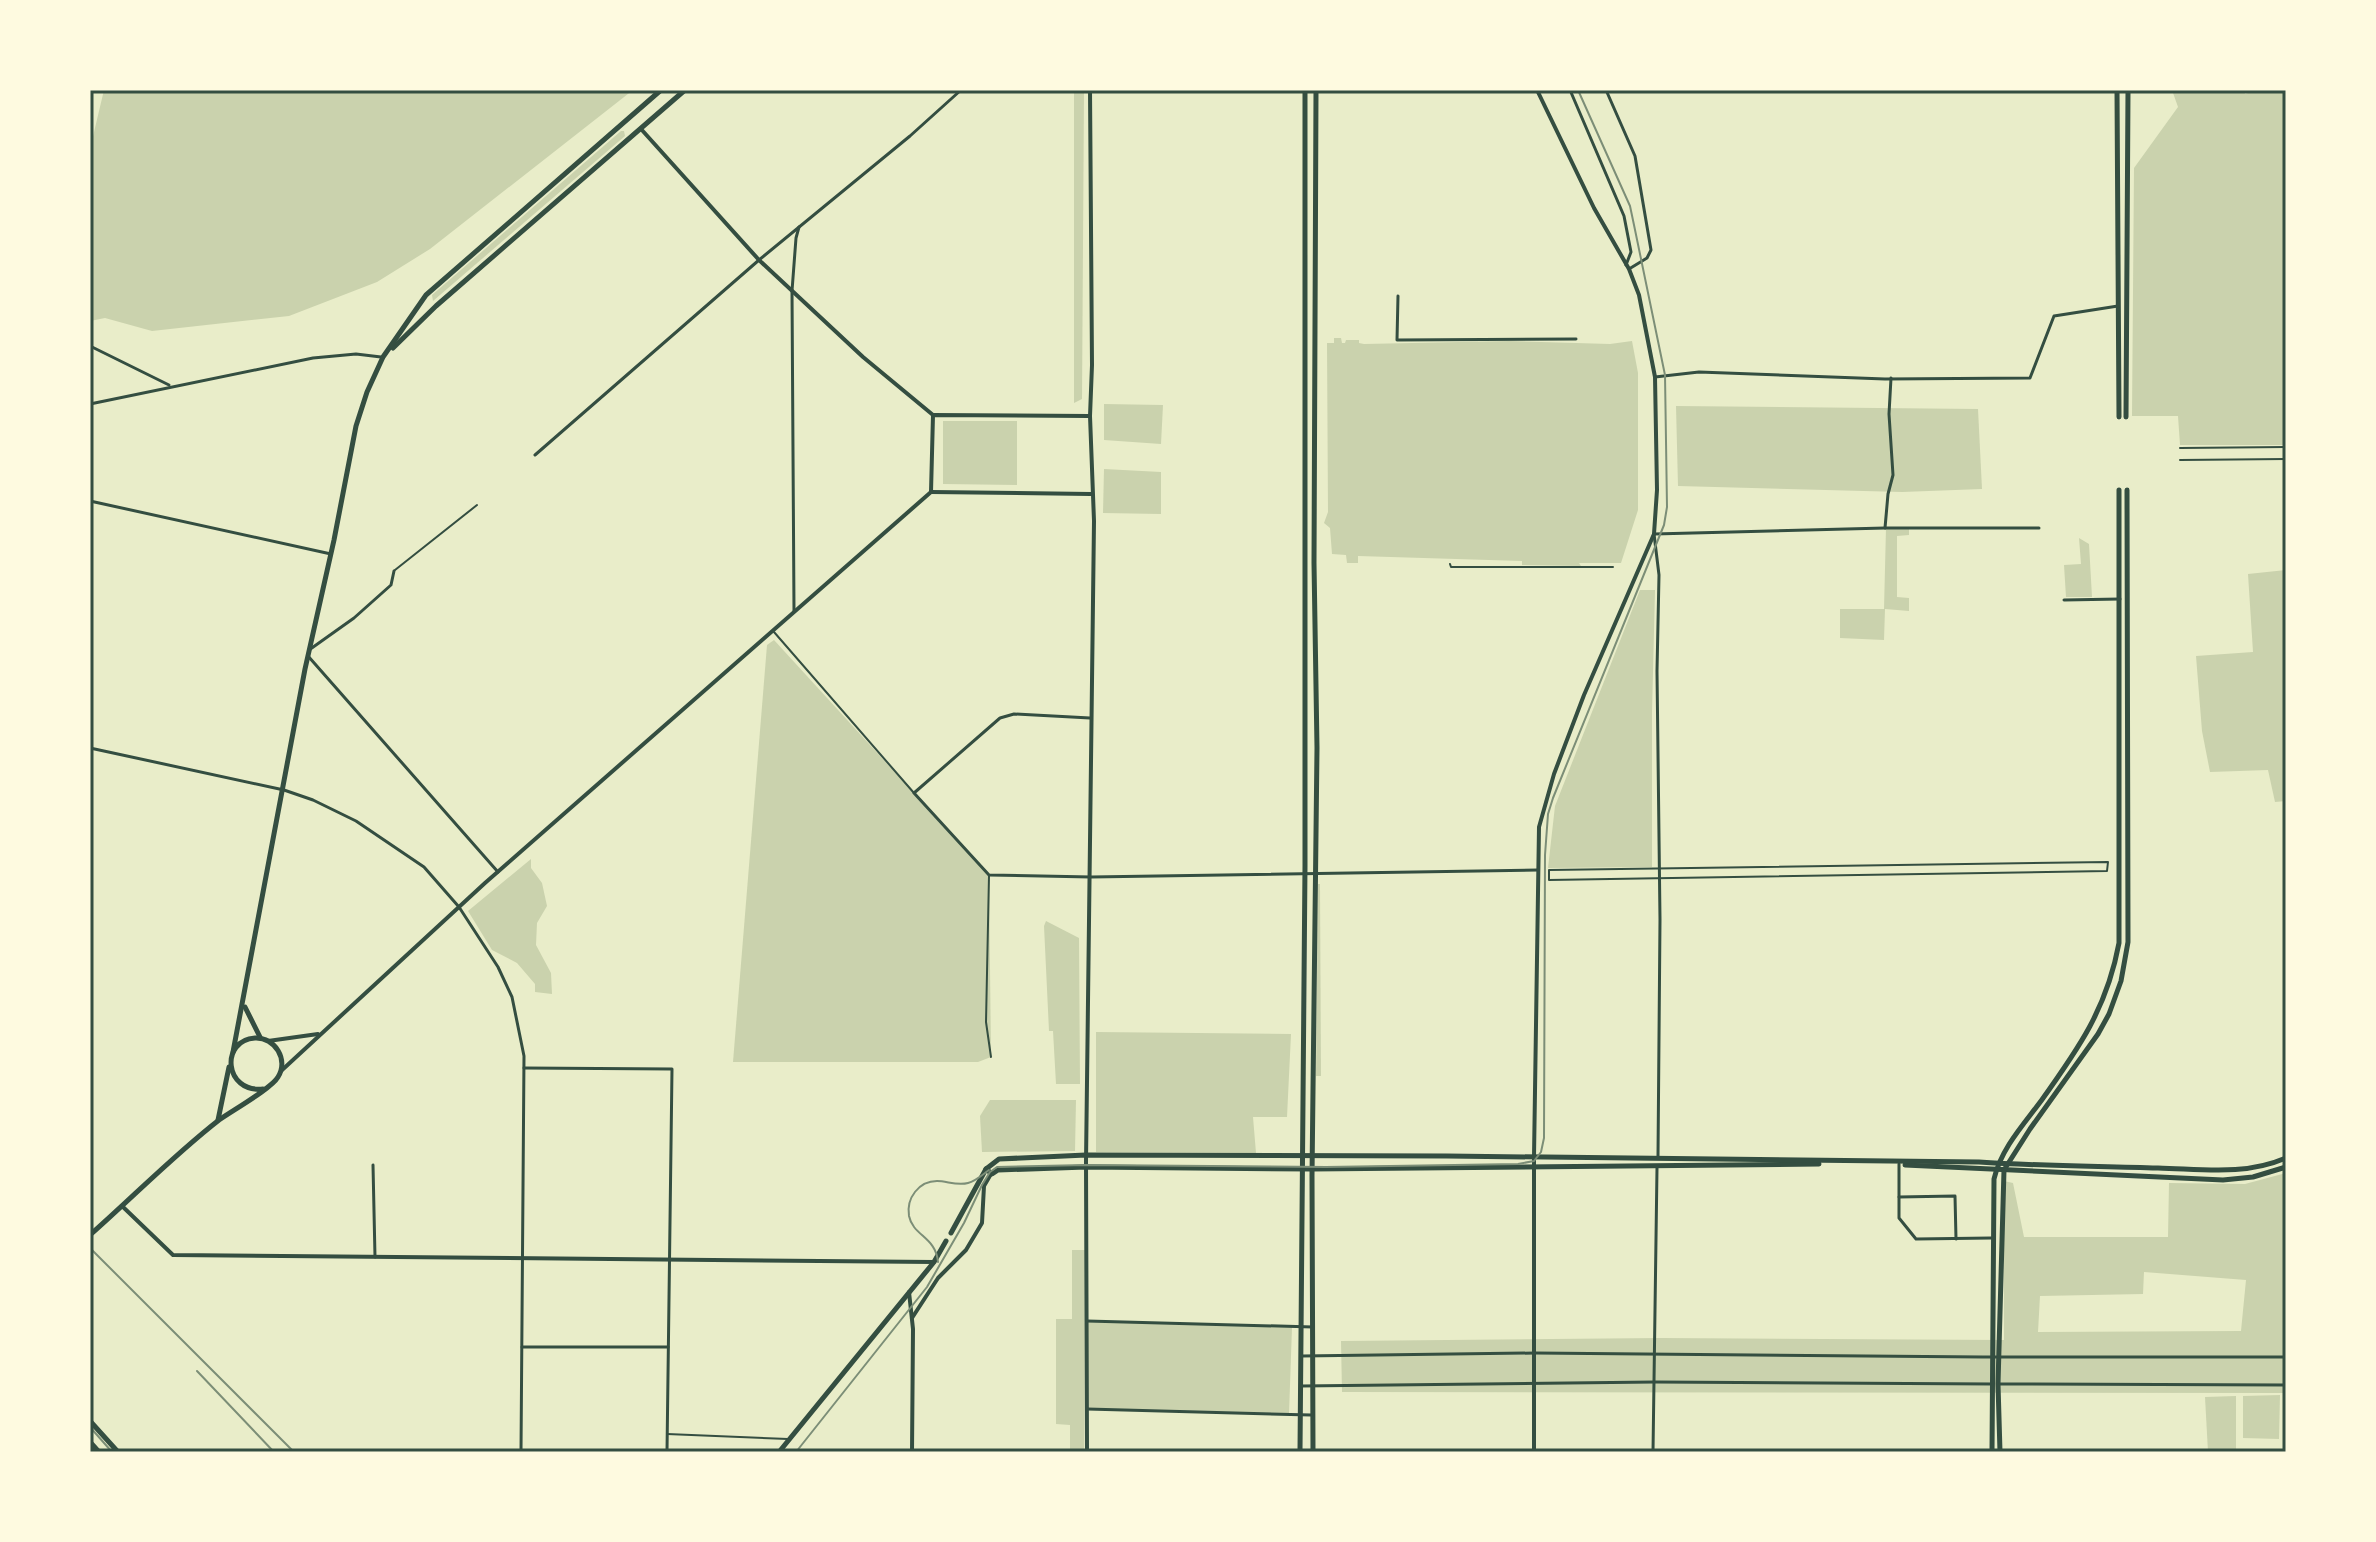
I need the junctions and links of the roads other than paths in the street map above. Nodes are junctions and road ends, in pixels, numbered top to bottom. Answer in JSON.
{"nodes":[{"id":1,"x":661,"y":90,"type":"edge"},
{"id":2,"x":685,"y":90,"type":"edge"},
{"id":3,"x":961,"y":90,"type":"edge"},
{"id":4,"x":1090,"y":90,"type":"edge"},
{"id":5,"x":1305,"y":90,"type":"edge"},
{"id":6,"x":1316,"y":90,"type":"edge"},
{"id":7,"x":1537,"y":90,"type":"edge"},
{"id":8,"x":1570,"y":90,"type":"edge"},
{"id":9,"x":1606,"y":90,"type":"edge"},
{"id":10,"x":2117,"y":90,"type":"edge"},
{"id":11,"x":2128,"y":90,"type":"edge"},
{"id":12,"x":631,"y":117,"type":"junction"},
{"id":13,"x":640,"y":128,"type":"junction"},
{"id":14,"x":799,"y":227,"type":"junction"},
{"id":15,"x":759,"y":260,"type":"junction"},
{"id":16,"x":1627,"y":267,"type":"junction"},
{"id":17,"x":792,"y":291,"type":"junction"},
{"id":18,"x":2118,"y":294,"type":"junction"},
{"id":19,"x":2127,"y":294,"type":"junction"},
{"id":20,"x":1398,"y":296,"type":"dead end"},
{"id":21,"x":2118,"y":306,"type":"junction"},
{"id":22,"x":2127,"y":307,"type":"junction"},
{"id":23,"x":1305,"y":333,"type":"junction"},
{"id":24,"x":1315,"y":334,"type":"junction"},
{"id":25,"x":1576,"y":339,"type":"dead end"},
{"id":26,"x":90,"y":346,"type":"edge"},
{"id":27,"x":383,"y":357,"type":"junction"},
{"id":28,"x":1655,"y":377,"type":"junction"},
{"id":29,"x":1891,"y":378,"type":"junction"},
{"id":30,"x":171,"y":386,"type":"junction"},
{"id":31,"x":90,"y":404,"type":"edge"},
{"id":32,"x":933,"y":415,"type":"junction"},
{"id":33,"x":1090,"y":416,"type":"junction"},
{"id":34,"x":2286,"y":447,"type":"edge"},
{"id":35,"x":2180,"y":448,"type":"dead end"},
{"id":36,"x":535,"y":455,"type":"dead end"},
{"id":37,"x":2286,"y":459,"type":"edge"},
{"id":38,"x":2180,"y":460,"type":"dead end"},
{"id":39,"x":2119,"y":490,"type":"dead end"},
{"id":40,"x":2127,"y":490,"type":"dead end"},
{"id":41,"x":931,"y":492,"type":"junction"},
{"id":42,"x":1091,"y":494,"type":"junction"},
{"id":43,"x":90,"y":501,"type":"edge"},
{"id":44,"x":1314,"y":501,"type":"junction"},
{"id":45,"x":477,"y":505,"type":"dead end"},
{"id":46,"x":1305,"y":515,"type":"junction"},
{"id":47,"x":1885,"y":528,"type":"junction"},
{"id":48,"x":2039,"y":528,"type":"dead end"},
{"id":49,"x":1654,"y":534,"type":"junction"},
{"id":50,"x":331,"y":554,"type":"junction"},
{"id":51,"x":1450,"y":564,"type":"dead end"},
{"id":52,"x":1613,"y":567,"type":"dead end"},
{"id":53,"x":394,"y":571,"type":"joint"},
{"id":54,"x":2120,"y":599,"type":"junction"},
{"id":55,"x":2064,"y":600,"type":"dead end"},
{"id":56,"x":794,"y":612,"type":"junction"},
{"id":57,"x":773,"y":632,"type":"junction"},
{"id":58,"x":309,"y":653,"type":"junction"},
{"id":59,"x":1092,"y":718,"type":"junction"},
{"id":60,"x":90,"y":748,"type":"edge"},
{"id":61,"x":284,"y":790,"type":"junction"},
{"id":62,"x":914,"y":793,"type":"junction"},
{"id":63,"x":1660,"y":869,"type":"junction"},
{"id":64,"x":1538,"y":870,"type":"junction"},
{"id":65,"x":1549,"y":870,"type":"junction"},
{"id":66,"x":498,"y":872,"type":"junction"},
{"id":67,"x":1305,"y":872,"type":"junction"},
{"id":68,"x":1316,"y":872,"type":"junction"},
{"id":69,"x":989,"y":875,"type":"junction"},
{"id":70,"x":1091,"y":877,"type":"junction"},
{"id":71,"x":1660,"y":877,"type":"junction"},
{"id":72,"x":1538,"y":880,"type":"junction"},
{"id":73,"x":1549,"y":880,"type":"junction"},
{"id":74,"x":459,"y":907,"type":"junction"},
{"id":75,"x":2114,"y":969,"type":"junction"},
{"id":76,"x":2123,"y":973,"type":"junction"},
{"id":77,"x":2109,"y":986,"type":"junction"},
{"id":78,"x":2118,"y":990,"type":"junction"},
{"id":79,"x":244,"y":1005,"type":"junction"},
{"id":80,"x":320,"y":1033,"type":"junction"},
{"id":81,"x":260,"y":1038,"type":"junction"},
{"id":82,"x":268,"y":1041,"type":"junction"},
{"id":83,"x":233,"y":1052,"type":"junction"},
{"id":84,"x":991,"y":1057,"type":"dead end"},
{"id":85,"x":231,"y":1060,"type":"junction"},
{"id":86,"x":524,"y":1068,"type":"junction"},
{"id":87,"x":281,"y":1071,"type":"junction"},
{"id":88,"x":263,"y":1089,"type":"junction"},
{"id":89,"x":218,"y":1121,"type":"junction"},
{"id":90,"x":1086,"y":1155,"type":"junction"},
{"id":91,"x":1301,"y":1156,"type":"junction"},
{"id":92,"x":1312,"y":1157,"type":"junction"},
{"id":93,"x":1534,"y":1157,"type":"junction"},
{"id":94,"x":2286,"y":1158,"type":"edge"},
{"id":95,"x":1657,"y":1162,"type":"junction"},
{"id":96,"x":2007,"y":1163,"type":"junction"},
{"id":97,"x":1899,"y":1164,"type":"junction"},
{"id":98,"x":373,"y":1165,"type":"dead end"},
{"id":99,"x":1535,"y":1165,"type":"junction"},
{"id":100,"x":1998,"y":1166,"type":"junction"},
{"id":101,"x":1086,"y":1167,"type":"junction"},
{"id":102,"x":2286,"y":1167,"type":"edge"},
{"id":103,"x":1301,"y":1169,"type":"junction"},
{"id":104,"x":1312,"y":1169,"type":"junction"},
{"id":105,"x":2004,"y":1170,"type":"junction"},
{"id":106,"x":989,"y":1171,"type":"junction"},
{"id":107,"x":1899,"y":1197,"type":"junction"},
{"id":108,"x":122,"y":1206,"type":"junction"},
{"id":109,"x":951,"y":1233,"type":"dead end"},
{"id":110,"x":90,"y":1235,"type":"edge"},
{"id":111,"x":1992,"y":1238,"type":"junction"},
{"id":112,"x":1956,"y":1239,"type":"junction"},
{"id":113,"x":946,"y":1241,"type":"dead end"},
{"id":114,"x":375,"y":1257,"type":"junction"},
{"id":115,"x":522,"y":1258,"type":"junction"},
{"id":116,"x":669,"y":1259,"type":"junction"},
{"id":117,"x":934,"y":1262,"type":"junction"},
{"id":118,"x":909,"y":1290,"type":"junction"},
{"id":119,"x":912,"y":1318,"type":"junction"},
{"id":120,"x":1087,"y":1321,"type":"junction"},
{"id":121,"x":1301,"y":1327,"type":"junction"},
{"id":122,"x":1313,"y":1327,"type":"junction"},
{"id":123,"x":522,"y":1347,"type":"junction"},
{"id":124,"x":668,"y":1347,"type":"junction"},
{"id":125,"x":1535,"y":1353,"type":"junction"},
{"id":126,"x":1656,"y":1353,"type":"junction"},
{"id":127,"x":1301,"y":1356,"type":"junction"},
{"id":128,"x":1313,"y":1356,"type":"junction"},
{"id":129,"x":1995,"y":1357,"type":"junction"},
{"id":130,"x":2286,"y":1357,"type":"edge"},
{"id":131,"x":1655,"y":1382,"type":"junction"},
{"id":132,"x":1534,"y":1384,"type":"junction"},
{"id":133,"x":1995,"y":1384,"type":"junction"},
{"id":134,"x":2286,"y":1385,"type":"edge"},
{"id":135,"x":1301,"y":1386,"type":"junction"},
{"id":136,"x":1313,"y":1386,"type":"junction"},
{"id":137,"x":1087,"y":1409,"type":"junction"},
{"id":138,"x":1300,"y":1414,"type":"junction"},
{"id":139,"x":1313,"y":1415,"type":"junction"},
{"id":140,"x":90,"y":1421,"type":"edge"},
{"id":141,"x":667,"y":1434,"type":"junction"},
{"id":142,"x":789,"y":1439,"type":"junction"},
{"id":143,"x":90,"y":1442,"type":"edge"},
{"id":144,"x":99,"y":1452,"type":"edge"},
{"id":145,"x":118,"y":1452,"type":"edge"},
{"id":146,"x":521,"y":1452,"type":"edge"},
{"id":147,"x":667,"y":1452,"type":"edge"},
{"id":148,"x":779,"y":1452,"type":"edge"},
{"id":149,"x":912,"y":1452,"type":"edge"},
{"id":150,"x":1087,"y":1452,"type":"edge"},
{"id":151,"x":1300,"y":1452,"type":"edge"},
{"id":152,"x":1313,"y":1452,"type":"edge"},
{"id":153,"x":1534,"y":1452,"type":"edge"},
{"id":154,"x":1653,"y":1452,"type":"edge"},
{"id":155,"x":1992,"y":1452,"type":"edge"},
{"id":156,"x":2000,"y":1452,"type":"edge"}],
"edges":[{"from":1,"to":12,"type":"main road"},
{"from":2,"to":13,"type":"main road"},
{"from":3,"to":14,"type":"street"},
{"from":4,"to":33,"type":"street"},
{"from":5,"to":23,"type":"main road"},
{"from":6,"to":24,"type":"main road"},
{"from":7,"to":16,"type":"street"},
{"from":8,"to":16,"type":"street"},
{"from":9,"to":16,"type":"street"},
{"from":10,"to":18,"type":"main road"},
{"from":11,"to":19,"type":"main road"},
{"from":12,"to":13,"type":"main road"},
{"from":12,"to":27,"type":"main road"},
{"from":13,"to":15,"type":"street"},
{"from":13,"to":27,"type":"main road"},
{"from":14,"to":15,"type":"street"},
{"from":14,"to":17,"type":"street"},
{"from":15,"to":17,"type":"street"},
{"from":15,"to":36,"type":"street"},
{"from":16,"to":28,"type":"street"},
{"from":17,"to":32,"type":"street"},
{"from":17,"to":56,"type":"street"},
{"from":18,"to":19,"type":"main road"},
{"from":18,"to":21,"type":"main road"},
{"from":19,"to":22,"type":"main road"},
{"from":20,"to":25,"type":"street"},
{"from":21,"to":22,"type":"main road"},
{"from":21,"to":22,"type":"main road"},
{"from":21,"to":29,"type":"street"},
{"from":23,"to":24,"type":"main road"},
{"from":23,"to":46,"type":"main road"},
{"from":24,"to":44,"type":"main road"},
{"from":26,"to":30,"type":"street"},
{"from":27,"to":30,"type":"street"},
{"from":27,"to":50,"type":"main road"},
{"from":28,"to":29,"type":"street"},
{"from":28,"to":49,"type":"street"},
{"from":29,"to":47,"type":"street"},
{"from":30,"to":31,"type":"street"},
{"from":32,"to":33,"type":"street"},
{"from":32,"to":41,"type":"street"},
{"from":33,"to":42,"type":"street"},
{"from":34,"to":35,"type":"street"},
{"from":37,"to":38,"type":"street"},
{"from":39,"to":54,"type":"main road"},
{"from":40,"to":76,"type":"main road"},
{"from":41,"to":42,"type":"street"},
{"from":41,"to":56,"type":"street"},
{"from":42,"to":59,"type":"street"},
{"from":43,"to":50,"type":"street"},
{"from":44,"to":46,"type":"main road"},
{"from":44,"to":68,"type":"main road"},
{"from":45,"to":53,"type":"street"},
{"from":46,"to":67,"type":"main road"},
{"from":47,"to":48,"type":"street"},
{"from":47,"to":49,"type":"street"},
{"from":49,"to":63,"type":"street"},
{"from":49,"to":64,"type":"street"},
{"from":50,"to":58,"type":"main road"},
{"from":51,"to":52,"type":"street"},
{"from":53,"to":58,"type":"street"},
{"from":54,"to":55,"type":"street"},
{"from":54,"to":75,"type":"main road"},
{"from":56,"to":57,"type":"street"},
{"from":57,"to":62,"type":"street"},
{"from":57,"to":66,"type":"street"},
{"from":58,"to":61,"type":"main road"},
{"from":58,"to":66,"type":"street"},
{"from":59,"to":62,"type":"street"},
{"from":59,"to":70,"type":"street"},
{"from":60,"to":61,"type":"street"},
{"from":61,"to":74,"type":"street"},
{"from":61,"to":79,"type":"main road"},
{"from":62,"to":69,"type":"street"},
{"from":63,"to":65,"type":"street"},
{"from":63,"to":71,"type":"street"},
{"from":63,"to":71,"type":"street"},
{"from":64,"to":65,"type":"street"},
{"from":64,"to":68,"type":"street"},
{"from":64,"to":72,"type":"street"},
{"from":65,"to":73,"type":"street"},
{"from":66,"to":74,"type":"street"},
{"from":67,"to":68,"type":"street"},
{"from":67,"to":70,"type":"street"},
{"from":67,"to":91,"type":"main road"},
{"from":68,"to":92,"type":"main road"},
{"from":69,"to":70,"type":"street"},
{"from":69,"to":84,"type":"street"},
{"from":70,"to":90,"type":"street"},
{"from":71,"to":73,"type":"street"},
{"from":71,"to":95,"type":"street"},
{"from":72,"to":73,"type":"street"},
{"from":72,"to":93,"type":"street"},
{"from":74,"to":80,"type":"street"},
{"from":74,"to":86,"type":"street"},
{"from":75,"to":76,"type":"main road"},
{"from":75,"to":77,"type":"main road"},
{"from":76,"to":78,"type":"main road"},
{"from":77,"to":78,"type":"main road"},
{"from":77,"to":100,"type":"main road"},
{"from":78,"to":96,"type":"main road"},
{"from":79,"to":81,"type":"main road"},
{"from":79,"to":83,"type":"main road"},
{"from":80,"to":82,"type":"street"},
{"from":80,"to":87,"type":"street"},
{"from":81,"to":82,"type":"main road"},
{"from":81,"to":83,"type":"main road"},
{"from":82,"to":87,"type":"main road"},
{"from":83,"to":85,"type":"main road"},
{"from":85,"to":88,"type":"main road"},
{"from":85,"to":89,"type":"main road"},
{"from":86,"to":115,"type":"street"},
{"from":86,"to":116,"type":"street"},
{"from":87,"to":88,"type":"main road"},
{"from":88,"to":89,"type":"main road"},
{"from":89,"to":108,"type":"main road"},
{"from":90,"to":91,"type":"main road"},
{"from":90,"to":101,"type":"street"},
{"from":90,"to":106,"type":"main road"},
{"from":91,"to":92,"type":"main road"},
{"from":91,"to":103,"type":"main road"},
{"from":92,"to":93,"type":"main road"},
{"from":92,"to":104,"type":"main road"},
{"from":93,"to":95,"type":"main road"},
{"from":93,"to":99,"type":"street"},
{"from":94,"to":96,"type":"main road"},
{"from":95,"to":97,"type":"main road"},
{"from":95,"to":99,"type":"main road"},
{"from":95,"to":100,"type":"main road"},
{"from":95,"to":126,"type":"street"},
{"from":96,"to":100,"type":"main road"},
{"from":96,"to":105,"type":"main road"},
{"from":97,"to":100,"type":"main road"},
{"from":97,"to":107,"type":"street"},
{"from":98,"to":114,"type":"street"},
{"from":99,"to":104,"type":"main road"},
{"from":99,"to":125,"type":"street"},
{"from":100,"to":105,"type":"main road"},
{"from":100,"to":111,"type":"main road"},
{"from":101,"to":103,"type":"main road"},
{"from":101,"to":106,"type":"main road"},
{"from":101,"to":120,"type":"street"},
{"from":102,"to":105,"type":"main road"},
{"from":103,"to":104,"type":"main road"},
{"from":103,"to":121,"type":"main road"},
{"from":104,"to":122,"type":"main road"},
{"from":105,"to":129,"type":"main road"},
{"from":106,"to":109,"type":"main road"},
{"from":106,"to":119,"type":"street"},
{"from":107,"to":112,"type":"street"},
{"from":107,"to":112,"type":"street"},
{"from":108,"to":110,"type":"main road"},
{"from":108,"to":114,"type":"street"},
{"from":111,"to":112,"type":"street"},
{"from":111,"to":129,"type":"main road"},
{"from":113,"to":117,"type":"main road"},
{"from":114,"to":115,"type":"street"},
{"from":115,"to":116,"type":"street"},
{"from":115,"to":123,"type":"street"},
{"from":116,"to":117,"type":"street"},
{"from":116,"to":124,"type":"street"},
{"from":117,"to":118,"type":"main road"},
{"from":118,"to":119,"type":"street"},
{"from":118,"to":142,"type":"main road"},
{"from":119,"to":149,"type":"street"},
{"from":120,"to":121,"type":"street"},
{"from":120,"to":137,"type":"street"},
{"from":121,"to":122,"type":"street"},
{"from":121,"to":127,"type":"main road"},
{"from":122,"to":128,"type":"main road"},
{"from":123,"to":124,"type":"street"},
{"from":123,"to":146,"type":"street"},
{"from":124,"to":141,"type":"street"},
{"from":125,"to":126,"type":"street"},
{"from":125,"to":128,"type":"street"},
{"from":125,"to":132,"type":"street"},
{"from":126,"to":129,"type":"street"},
{"from":126,"to":131,"type":"street"},
{"from":127,"to":128,"type":"street"},
{"from":127,"to":135,"type":"main road"},
{"from":128,"to":136,"type":"main road"},
{"from":129,"to":130,"type":"street"},
{"from":129,"to":133,"type":"main road"},
{"from":131,"to":132,"type":"street"},
{"from":131,"to":133,"type":"street"},
{"from":131,"to":154,"type":"street"},
{"from":132,"to":136,"type":"street"},
{"from":132,"to":153,"type":"street"},
{"from":133,"to":134,"type":"street"},
{"from":133,"to":155,"type":"main road"},
{"from":133,"to":156,"type":"main road"},
{"from":135,"to":136,"type":"street"},
{"from":135,"to":138,"type":"main road"},
{"from":136,"to":139,"type":"main road"},
{"from":137,"to":138,"type":"street"},
{"from":137,"to":150,"type":"street"},
{"from":138,"to":139,"type":"street"},
{"from":138,"to":151,"type":"main road"},
{"from":139,"to":152,"type":"main road"},
{"from":140,"to":145,"type":"main road"},
{"from":141,"to":142,"type":"street"},
{"from":141,"to":147,"type":"street"},
{"from":142,"to":148,"type":"main road"},
{"from":143,"to":144,"type":"main road"}]}
